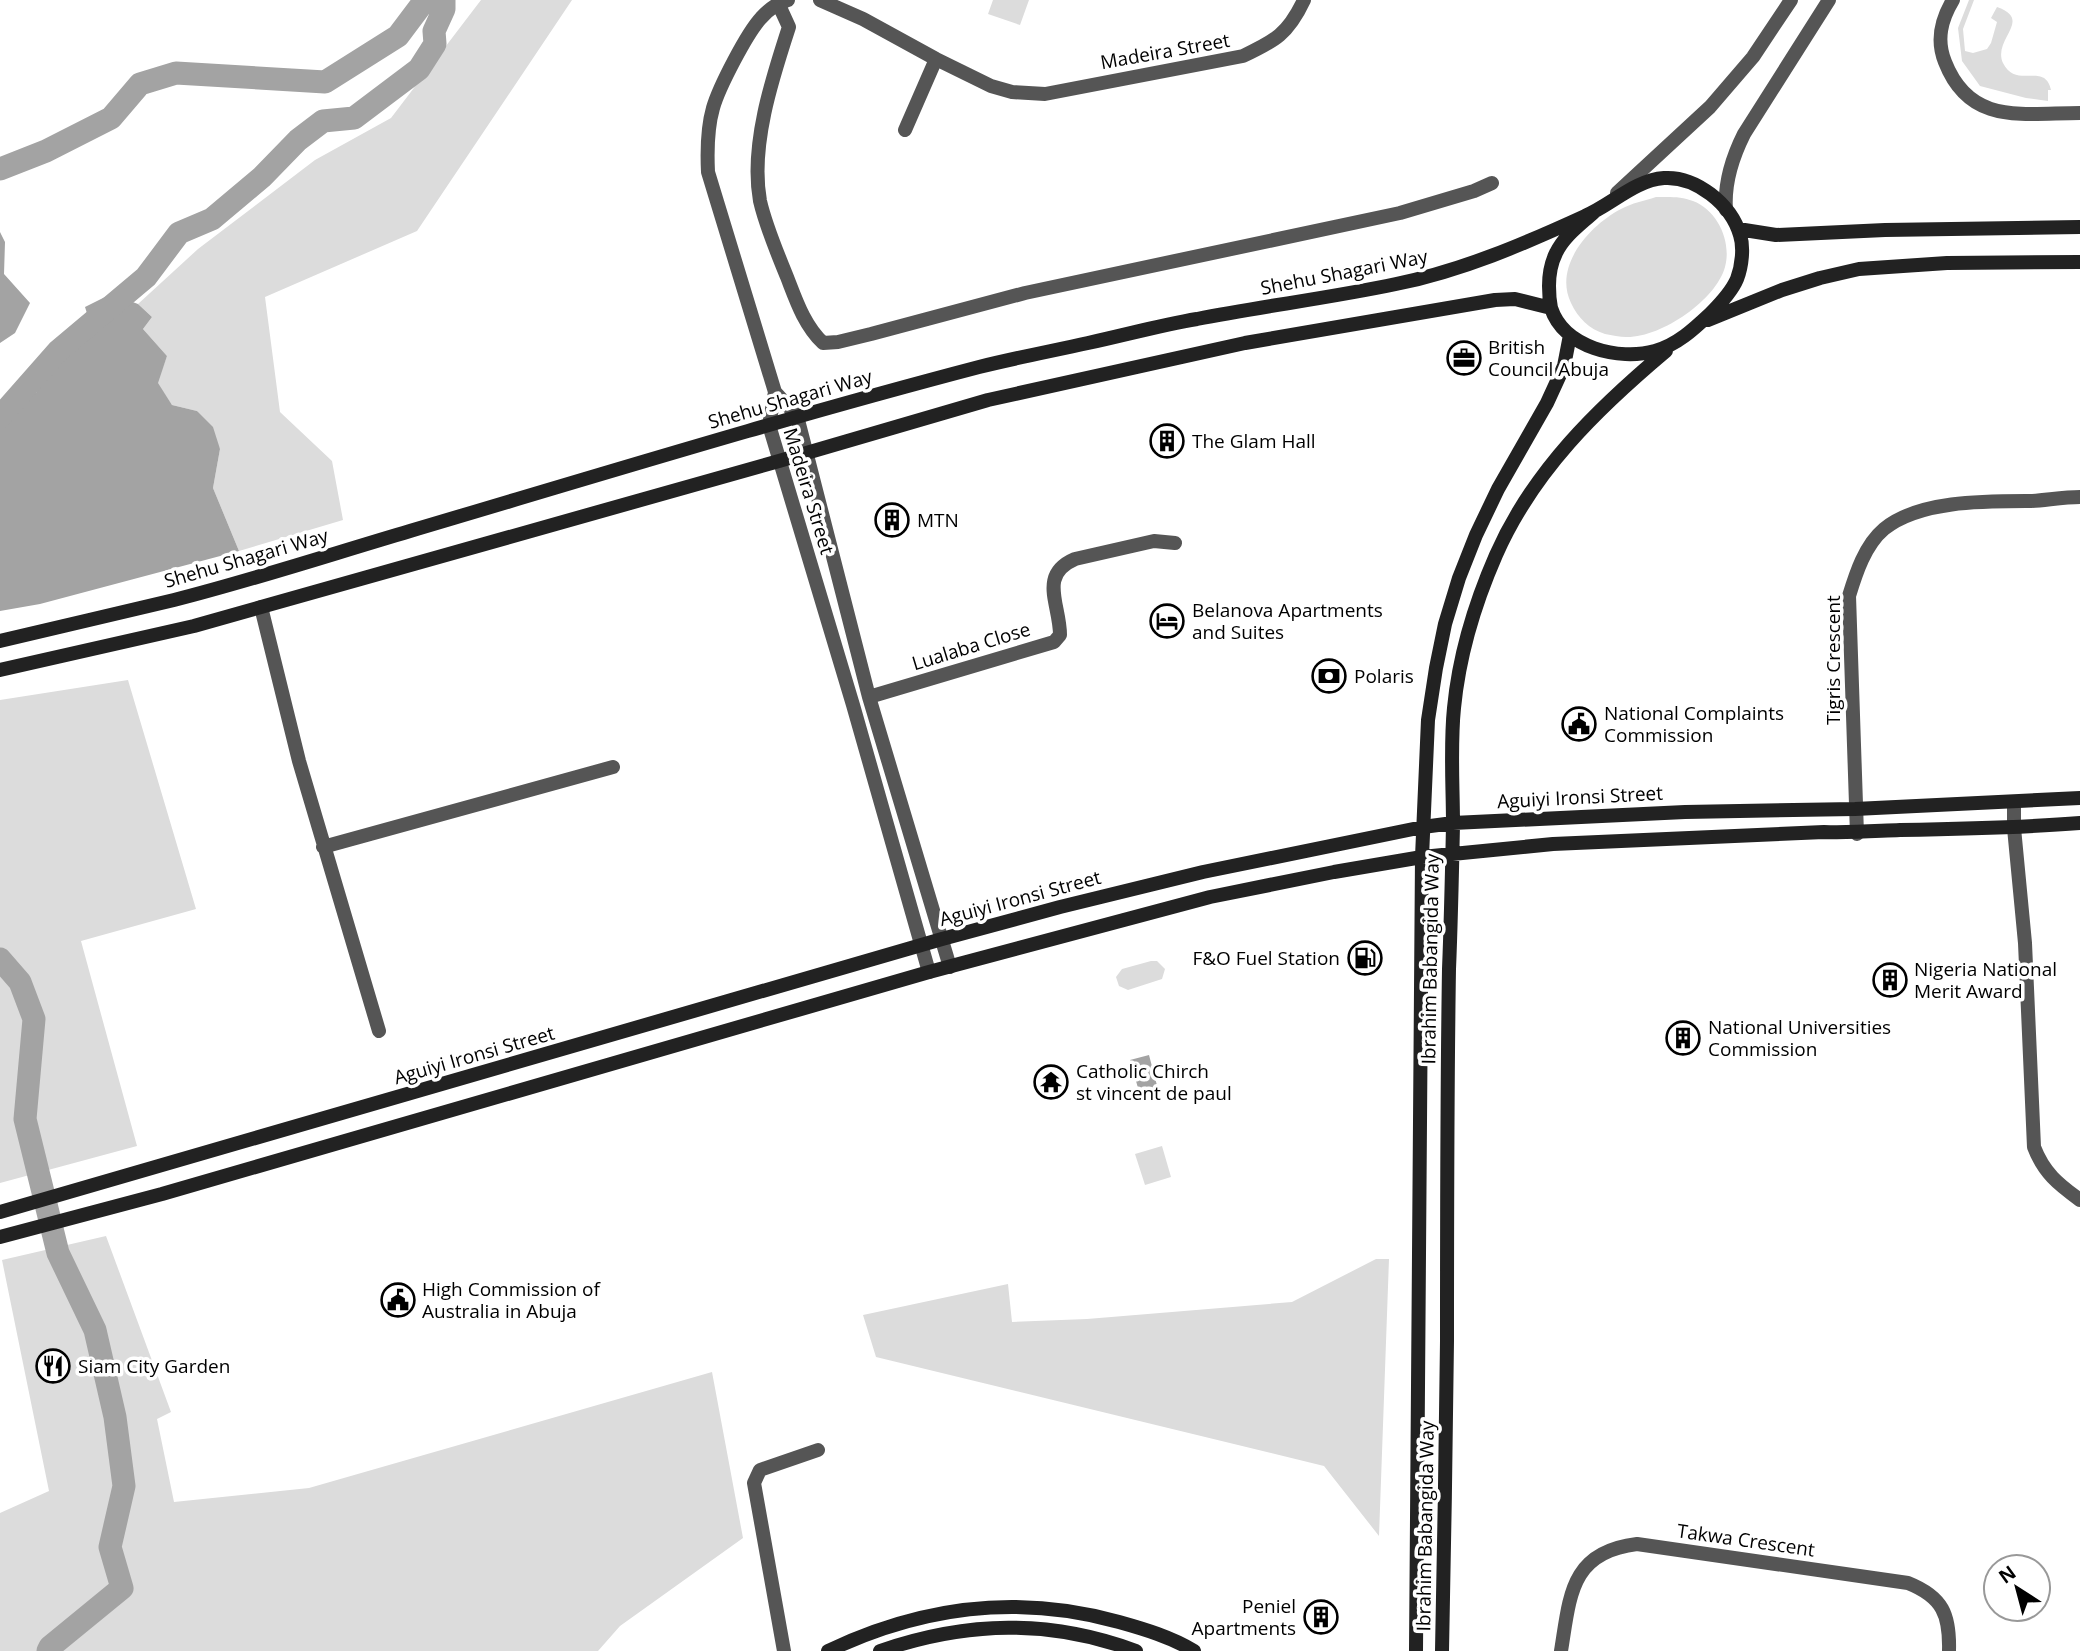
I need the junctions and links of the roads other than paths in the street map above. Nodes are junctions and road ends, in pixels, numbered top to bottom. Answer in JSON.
{"nodes":[{"id":1,"x":820,"y":0,"type":"edge"},
{"id":2,"x":1304,"y":0,"type":"edge"},
{"id":3,"x":1791,"y":0,"type":"edge"},
{"id":4,"x":1829,"y":0,"type":"edge"},
{"id":5,"x":1953,"y":0,"type":"edge"},
{"id":6,"x":783,"y":1,"type":"edge"},
{"id":7,"x":936,"y":59,"type":"junction"},
{"id":8,"x":2080,"y":113,"type":"edge"},
{"id":9,"x":905,"y":130,"type":"dead end"},
{"id":10,"x":1492,"y":183,"type":"dead end"},
{"id":11,"x":1607,"y":203,"type":"junction"},
{"id":12,"x":1726,"y":210,"type":"junction"},
{"id":13,"x":1594,"y":212,"type":"junction"},
{"id":14,"x":2080,"y":227,"type":"edge"},
{"id":15,"x":1738,"y":229,"type":"junction"},
{"id":16,"x":2080,"y":262,"type":"edge"},
{"id":17,"x":1551,"y":309,"type":"junction"},
{"id":18,"x":1700,"y":323,"type":"junction"},
{"id":19,"x":1570,"y":335,"type":"junction"},
{"id":20,"x":1675,"y":343,"type":"junction"},
{"id":21,"x":775,"y":392,"type":"junction"},
{"id":22,"x":797,"y":416,"type":"junction"},
{"id":23,"x":769,"y":425,"type":"junction"},
{"id":24,"x":807,"y":453,"type":"junction"},
{"id":25,"x":779,"y":461,"type":"junction"},
{"id":26,"x":2080,"y":497,"type":"edge"},
{"id":27,"x":1175,"y":543,"type":"dead end"},
{"id":28,"x":261,"y":607,"type":"junction"},
{"id":29,"x":0,"y":640,"type":"edge"},
{"id":30,"x":0,"y":670,"type":"edge"},
{"id":31,"x":869,"y":697,"type":"junction"},
{"id":32,"x":613,"y":767,"type":"dead end"},
{"id":33,"x":2080,"y":798,"type":"edge"},
{"id":34,"x":2014,"y":802,"type":"junction"},
{"id":35,"x":1855,"y":809,"type":"junction"},
{"id":36,"x":1452,"y":823,"type":"junction"},
{"id":37,"x":2080,"y":823,"type":"edge"},
{"id":38,"x":1423,"y":827,"type":"junction"},
{"id":39,"x":2014,"y":828,"type":"junction"},
{"id":40,"x":1857,"y":834,"type":"junction"},
{"id":41,"x":323,"y":847,"type":"junction"},
{"id":42,"x":1452,"y":855,"type":"junction"},
{"id":43,"x":1422,"y":857,"type":"junction"},
{"id":44,"x":942,"y":939,"type":"junction"},
{"id":45,"x":921,"y":945,"type":"junction"},
{"id":46,"x":950,"y":967,"type":"junction"},
{"id":47,"x":929,"y":972,"type":"junction"},
{"id":48,"x":379,"y":1031,"type":"dead end"},
{"id":49,"x":2080,"y":1200,"type":"edge"},
{"id":50,"x":7,"y":1210,"type":"edge"},
{"id":51,"x":0,"y":1237,"type":"edge"},
{"id":52,"x":818,"y":1450,"type":"dead end"},
{"id":53,"x":784,"y":1651,"type":"edge"},
{"id":54,"x":828,"y":1651,"type":"edge"},
{"id":55,"x":880,"y":1651,"type":"edge"},
{"id":56,"x":1136,"y":1651,"type":"edge"},
{"id":57,"x":1194,"y":1651,"type":"edge"},
{"id":58,"x":1416,"y":1651,"type":"edge"},
{"id":59,"x":1442,"y":1651,"type":"edge"},
{"id":60,"x":1561,"y":1651,"type":"edge"},
{"id":61,"x":1948,"y":1651,"type":"edge"}],
"edges":[{"from":1,"to":7,"type":"street","name":"Madeira Street"},
{"from":2,"to":7,"type":"street","name":"Madeira Street"},
{"from":3,"to":11,"type":"street"},
{"from":4,"to":12,"type":"street"},
{"from":5,"to":8,"type":"street"},
{"from":6,"to":10,"type":"street"},
{"from":6,"to":21,"type":"street","name":"Madeira Street"},
{"from":7,"to":9,"type":"street"},
{"from":11,"to":12,"type":"main road"},
{"from":11,"to":13,"type":"main road"},
{"from":12,"to":15,"type":"main road"},
{"from":13,"to":17,"type":"main road"},
{"from":13,"to":22,"type":"main road","name":"Shehu Shagari Way"},
{"from":14,"to":15,"type":"main road"},
{"from":15,"to":18,"type":"main road"},
{"from":16,"to":18,"type":"main road"},
{"from":17,"to":19,"type":"main road"},
{"from":17,"to":24,"type":"main road"},
{"from":18,"to":20,"type":"main road"},
{"from":19,"to":20,"type":"main road"},
{"from":19,"to":38,"type":"main road","name":"Ibrahim Babangida Way"},
{"from":20,"to":36,"type":"main road","name":"Ibrahim Babangida Way"},
{"from":21,"to":22,"type":"street"},
{"from":21,"to":23,"type":"street","name":"Madeira Street"},
{"from":22,"to":23,"type":"main road","name":"Shehu Shagari Way"},
{"from":22,"to":24,"type":"street"},
{"from":23,"to":25,"type":"street","name":"Madeira Street"},
{"from":23,"to":29,"type":"main road","name":"Shehu Shagari Way"},
{"from":24,"to":25,"type":"main road"},
{"from":24,"to":31,"type":"street"},
{"from":25,"to":28,"type":"main road"},
{"from":25,"to":45,"type":"street","name":"Madeira Street"},
{"from":26,"to":35,"type":"street","name":"Tigris Crescent"},
{"from":27,"to":31,"type":"street","name":"Lualaba Close"},
{"from":28,"to":30,"type":"main road"},
{"from":28,"to":41,"type":"street"},
{"from":31,"to":44,"type":"street"},
{"from":32,"to":41,"type":"street"},
{"from":33,"to":34,"type":"main road","name":"Aguiyi Ironsi Street"},
{"from":34,"to":35,"type":"main road","name":"Aguiyi Ironsi Street"},
{"from":34,"to":39,"type":"street"},
{"from":35,"to":36,"type":"main road","name":"Aguiyi Ironsi Street"},
{"from":35,"to":40,"type":"street","name":"Tigris Crescent"},
{"from":36,"to":38,"type":"main road","name":"Aguiyi Ironsi Street"},
{"from":36,"to":42,"type":"main road","name":"Ibrahim Babangida Way"},
{"from":37,"to":39,"type":"main road"},
{"from":38,"to":43,"type":"main road","name":"Ibrahim Babangida Way"},
{"from":38,"to":44,"type":"main road","name":"Aguiyi Ironsi Street"},
{"from":39,"to":40,"type":"main road"},
{"from":39,"to":49,"type":"street"},
{"from":40,"to":42,"type":"main road"},
{"from":41,"to":48,"type":"street"},
{"from":42,"to":43,"type":"main road"},
{"from":42,"to":59,"type":"main road","name":"Ibrahim Babangida Way"},
{"from":43,"to":46,"type":"main road"},
{"from":43,"to":58,"type":"main road","name":"Ibrahim Babangida Way"},
{"from":44,"to":45,"type":"main road","name":"Aguiyi Ironsi Street"},
{"from":44,"to":46,"type":"street"},
{"from":45,"to":47,"type":"street","name":"Madeira Street"},
{"from":45,"to":50,"type":"main road","name":"Aguiyi Ironsi Street"},
{"from":46,"to":47,"type":"main road"},
{"from":47,"to":51,"type":"main road"},
{"from":52,"to":53,"type":"street"},
{"from":54,"to":57,"type":"main road"},
{"from":55,"to":56,"type":"main road"},
{"from":60,"to":61,"type":"street","name":"Takwa Crescent"}]}
